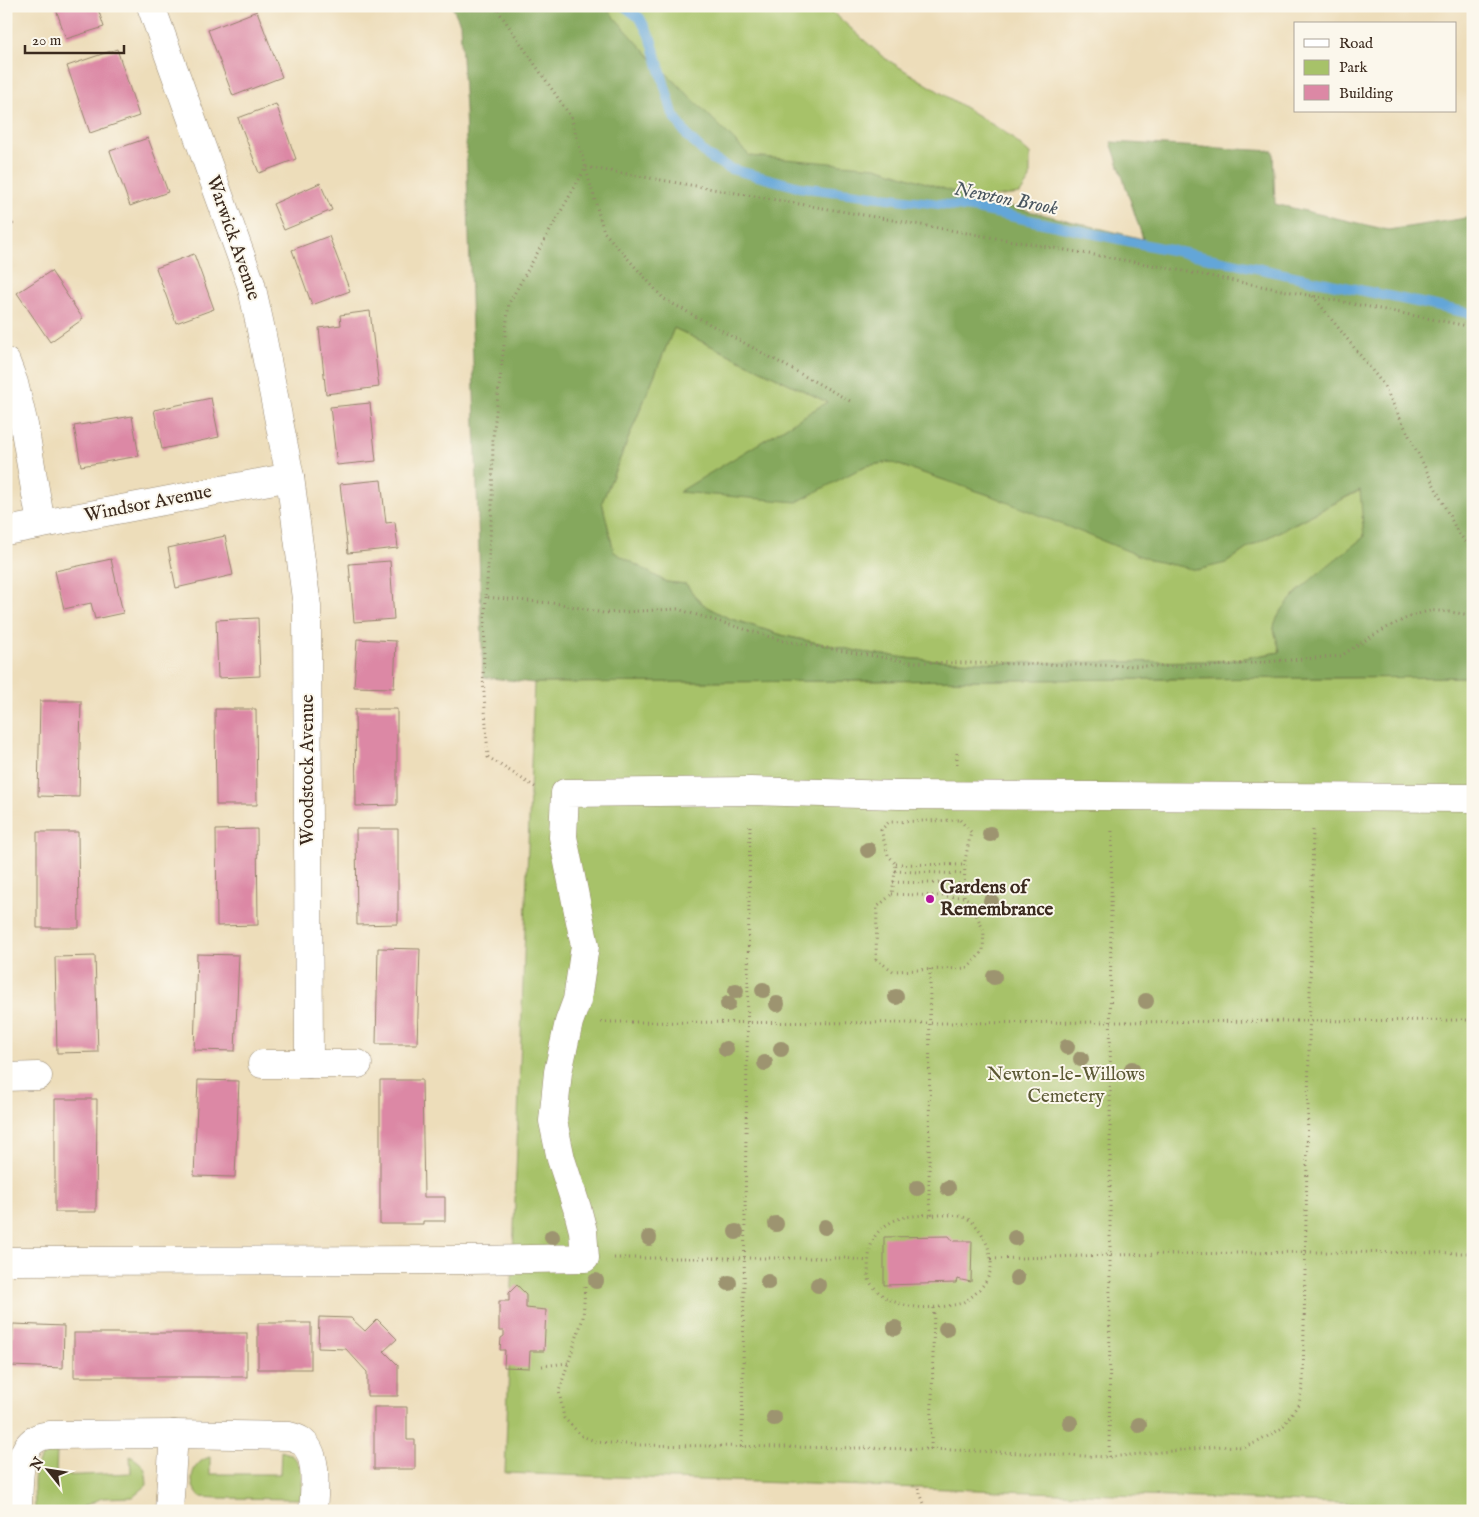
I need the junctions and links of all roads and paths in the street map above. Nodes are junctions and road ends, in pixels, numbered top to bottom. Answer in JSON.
{"nodes":[{"id":1,"x":151,"y":6,"type":"edge"},
{"id":2,"x":495,"y":6,"type":"edge"},
{"id":3,"x":586,"y":167,"type":"junction"},
{"id":4,"x":1313,"y":296,"type":"junction"},
{"id":5,"x":1473,"y":327,"type":"edge"},
{"id":6,"x":6,"y":362,"type":"edge"},
{"id":7,"x":850,"y":401,"type":"dead end"},
{"id":8,"x":290,"y":477,"type":"junction"},
{"id":9,"x":41,"y":524,"type":"junction"},
{"id":10,"x":6,"y":531,"type":"edge"},
{"id":11,"x":1473,"y":550,"type":"edge"},
{"id":12,"x":486,"y":597,"type":"junction"},
{"id":13,"x":1473,"y":615,"type":"edge"},
{"id":14,"x":750,"y":792,"type":"junction"},
{"id":15,"x":565,"y":793,"type":"junction"},
{"id":16,"x":1112,"y":796,"type":"junction"},
{"id":17,"x":1314,"y":796,"type":"junction"},
{"id":18,"x":1473,"y":798,"type":"edge"},
{"id":19,"x":896,"y":864,"type":"junction"},
{"id":20,"x":965,"y":865,"type":"junction"},
{"id":21,"x":895,"y":871,"type":"junction"},
{"id":22,"x":964,"y":874,"type":"junction"},
{"id":23,"x":894,"y":882,"type":"junction"},
{"id":24,"x":964,"y":884,"type":"junction"},
{"id":25,"x":892,"y":894,"type":"junction"},
{"id":26,"x":964,"y":897,"type":"junction"},
{"id":27,"x":930,"y":969,"type":"junction"},
{"id":28,"x":1473,"y":1020,"type":"edge"},
{"id":29,"x":1109,"y":1021,"type":"junction"},
{"id":30,"x":1310,"y":1021,"type":"junction"},
{"id":31,"x":570,"y":1022,"type":"junction"},
{"id":32,"x":748,"y":1022,"type":"junction"},
{"id":33,"x":930,"y":1023,"type":"junction"},
{"id":34,"x":262,"y":1064,"type":"dead end"},
{"id":35,"x":309,"y":1064,"type":"junction"},
{"id":36,"x":358,"y":1064,"type":"dead end"},
{"id":37,"x":38,"y":1076,"type":"dead end"},
{"id":38,"x":6,"y":1077,"type":"edge"},
{"id":39,"x":932,"y":1216,"type":"junction"},
{"id":40,"x":1306,"y":1252,"type":"junction"},
{"id":41,"x":1473,"y":1253,"type":"edge"},
{"id":42,"x":1110,"y":1254,"type":"junction"},
{"id":43,"x":585,"y":1258,"type":"junction"},
{"id":44,"x":745,"y":1258,"type":"junction"},
{"id":45,"x":991,"y":1259,"type":"junction"},
{"id":46,"x":6,"y":1261,"type":"edge"},
{"id":47,"x":868,"y":1261,"type":"junction"},
{"id":48,"x":934,"y":1307,"type":"junction"},
{"id":49,"x":568,"y":1364,"type":"junction"},
{"id":50,"x":542,"y":1366,"type":"dead end"},
{"id":51,"x":174,"y":1434,"type":"junction"},
{"id":52,"x":742,"y":1447,"type":"junction"},
{"id":53,"x":931,"y":1449,"type":"junction"},
{"id":54,"x":1109,"y":1457,"type":"junction"},
{"id":55,"x":918,"y":1488,"type":"dead end"},
{"id":56,"x":18,"y":1502,"type":"dead end"},
{"id":57,"x":169,"y":1511,"type":"edge"},
{"id":58,"x":313,"y":1511,"type":"edge"},
{"id":59,"x":927,"y":1511,"type":"edge"}],
"edges":[{"from":1,"to":8,"type":"street","name":"Warwick Avenue"},
{"from":2,"to":3,"type":"path"},
{"from":3,"to":4,"type":"path"},
{"from":3,"to":7,"type":"path"},
{"from":3,"to":12,"type":"path"},
{"from":4,"to":5,"type":"path"},
{"from":4,"to":11,"type":"path"},
{"from":6,"to":9,"type":"street"},
{"from":8,"to":9,"type":"street","name":"Windsor Avenue"},
{"from":8,"to":35,"type":"street","name":"Woodstock Avenue"},
{"from":9,"to":10,"type":"street","name":"Windsor Avenue"},
{"from":12,"to":13,"type":"path"},
{"from":12,"to":15,"type":"path"},
{"from":14,"to":15,"type":"street"},
{"from":14,"to":16,"type":"street"},
{"from":14,"to":32,"type":"path"},
{"from":15,"to":31,"type":"street"},
{"from":16,"to":17,"type":"street"},
{"from":16,"to":29,"type":"path"},
{"from":17,"to":18,"type":"street"},
{"from":17,"to":30,"type":"path"},
{"from":19,"to":20,"type":"path"},
{"from":19,"to":20,"type":"path"},
{"from":19,"to":21,"type":"path"},
{"from":20,"to":22,"type":"path"},
{"from":21,"to":22,"type":"path"},
{"from":21,"to":23,"type":"path"},
{"from":22,"to":24,"type":"path"},
{"from":23,"to":24,"type":"path"},
{"from":23,"to":25,"type":"path"},
{"from":24,"to":26,"type":"path"},
{"from":25,"to":26,"type":"path"},
{"from":25,"to":27,"type":"path"},
{"from":26,"to":27,"type":"path"},
{"from":27,"to":33,"type":"path"},
{"from":28,"to":30,"type":"path"},
{"from":29,"to":30,"type":"path"},
{"from":29,"to":33,"type":"path"},
{"from":29,"to":42,"type":"path"},
{"from":30,"to":40,"type":"path"},
{"from":31,"to":32,"type":"path"},
{"from":31,"to":43,"type":"street"},
{"from":32,"to":33,"type":"path"},
{"from":32,"to":44,"type":"path"},
{"from":33,"to":39,"type":"path"},
{"from":34,"to":35,"type":"street"},
{"from":35,"to":36,"type":"street"},
{"from":37,"to":38,"type":"street"},
{"from":39,"to":45,"type":"path"},
{"from":39,"to":47,"type":"path"},
{"from":40,"to":41,"type":"path"},
{"from":40,"to":42,"type":"path"},
{"from":40,"to":54,"type":"path"},
{"from":42,"to":45,"type":"path"},
{"from":42,"to":54,"type":"path"},
{"from":43,"to":44,"type":"path"},
{"from":43,"to":46,"type":"street"},
{"from":43,"to":49,"type":"path"},
{"from":44,"to":47,"type":"path"},
{"from":44,"to":52,"type":"path"},
{"from":45,"to":48,"type":"path"},
{"from":47,"to":48,"type":"path"},
{"from":48,"to":53,"type":"path"},
{"from":49,"to":50,"type":"path"},
{"from":49,"to":52,"type":"path"},
{"from":51,"to":56,"type":"street"},
{"from":51,"to":57,"type":"street"},
{"from":51,"to":58,"type":"street"},
{"from":52,"to":53,"type":"path"},
{"from":53,"to":54,"type":"path"},
{"from":55,"to":59,"type":"path"}]}
